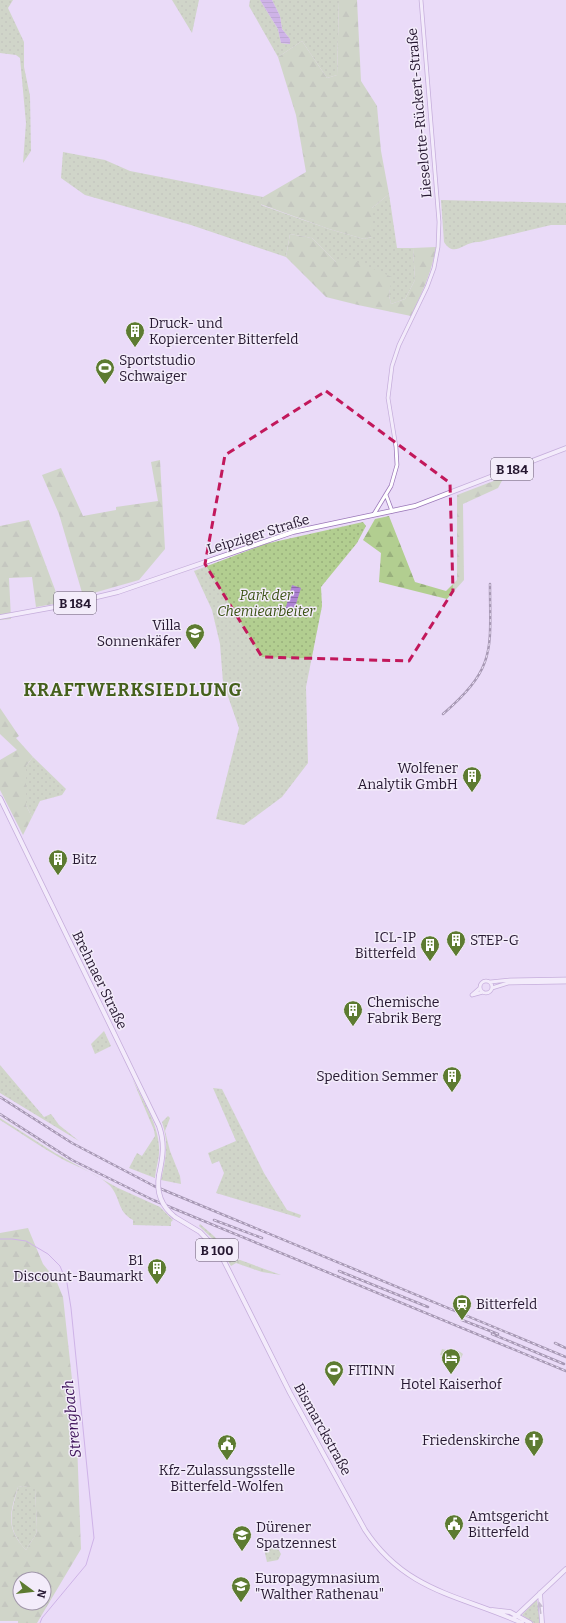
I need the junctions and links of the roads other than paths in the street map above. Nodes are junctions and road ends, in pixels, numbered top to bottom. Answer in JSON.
{"nodes":[{"id":1,"x":421,"y":0,"type":"edge"},
{"id":2,"x":566,"y":448,"type":"edge"},
{"id":3,"x":386,"y":495,"type":"junction"},
{"id":4,"x":392,"y":511,"type":"junction"},
{"id":5,"x":374,"y":514,"type":"junction"},
{"id":6,"x":0,"y":617,"type":"edge"},
{"id":7,"x":0,"y":798,"type":"edge"},
{"id":8,"x":566,"y":979,"type":"edge"},
{"id":9,"x":490,"y":982,"type":"junction"},
{"id":10,"x":566,"y":982,"type":"edge"},
{"id":11,"x":480,"y":988,"type":"junction"},
{"id":12,"x":492,"y":988,"type":"junction"},
{"id":13,"x":484,"y":992,"type":"junction"},
{"id":14,"x":175,"y":1217,"type":"joint"},
{"id":15,"x":566,"y":1569,"type":"edge"},
{"id":16,"x":540,"y":1593,"type":"junction"},
{"id":17,"x":491,"y":1610,"type":"junction"},
{"id":18,"x":517,"y":1615,"type":"junction"},
{"id":19,"x":513,"y":1620,"type":"junction"},
{"id":20,"x":522,"y":1623,"type":"edge"},
{"id":21,"x":530,"y":1623,"type":"edge"},
{"id":22,"x":542,"y":1623,"type":"edge"}],
"edges":[{"from":1,"to":3,"type":"street","name":"Lieselotte-Rückert-Straße"},
{"from":2,"to":4,"type":"main road","name":"Leipziger Straße","number":"B 184"},
{"from":3,"to":4,"type":"street"},
{"from":3,"to":5,"type":"street","name":"Lieselotte-Rückert-Straße"},
{"from":4,"to":5,"type":"main road","name":"Leipziger Straße","number":"B 184"},
{"from":5,"to":6,"type":"main road","name":"Leipziger Straße","number":"B 184"},
{"from":7,"to":14,"type":"main road","name":"Brehnaer Straße","number":"B 100","bridge":true},
{"from":8,"to":9,"type":"street"},
{"from":9,"to":11,"type":"street"},
{"from":9,"to":12,"type":"street"},
{"from":10,"to":12,"type":"street"},
{"from":11,"to":13,"type":"street"},
{"from":11,"to":13,"type":"street"},
{"from":12,"to":13,"type":"street"},
{"from":14,"to":17,"type":"main road","name":"Bismarckstraße","number":"B 100"},
{"from":15,"to":16,"type":"main road"},
{"from":16,"to":18,"type":"main road"},
{"from":22,"to":16,"type":"main road","one_way":true},
{"from":17,"to":18,"type":"main road","name":"Bismarckstraße","number":"B 100"},
{"from":17,"to":19,"type":"main road","name":"Bismarckstraße","number":"B 100"},
{"from":18,"to":19,"type":"main road"},
{"from":18,"to":21,"type":"main road","name":"Bismarckstraße","number":"B 100"},
{"from":19,"to":20,"type":"main road","name":"Bismarckstraße","number":"B 100"}]}
